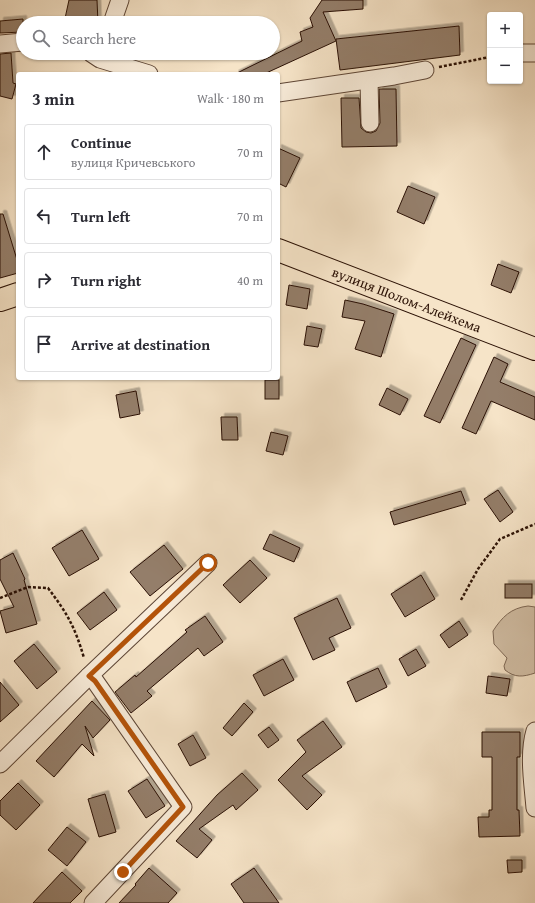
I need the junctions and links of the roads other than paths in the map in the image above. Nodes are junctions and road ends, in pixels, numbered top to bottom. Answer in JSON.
{"nodes":[{"id":1,"x":120,"y":0,"type":"edge"},
{"id":2,"x":114,"y":16,"type":"edge"},
{"id":3,"x":16,"y":43,"type":"edge"},
{"id":4,"x":0,"y":44,"type":"edge"},
{"id":5,"x":523,"y":53,"type":"edge"},
{"id":6,"x":535,"y":53,"type":"edge"},
{"id":7,"x":98,"y":60,"type":"edge"},
{"id":8,"x":425,"y":70,"type":"road end"},
{"id":9,"x":142,"y":72,"type":"edge"},
{"id":10,"x":369,"y":80,"type":"junction"},
{"id":11,"x":280,"y":93,"type":"edge"},
{"id":12,"x":370,"y":124,"type":"dead end"},
{"id":13,"x":280,"y":251,"type":"edge"},
{"id":14,"x":16,"y":295,"type":"edge"},
{"id":15,"x":0,"y":300,"type":"edge"},
{"id":16,"x":535,"y":349,"type":"edge"},
{"id":17,"x":208,"y":563,"type":"dead end"},
{"id":18,"x":89,"y":676,"type":"junction"},
{"id":19,"x":535,"y":731,"type":"edge"},
{"id":20,"x":0,"y":764,"type":"edge"},
{"id":21,"x":535,"y":808,"type":"edge"},
{"id":22,"x":93,"y":903,"type":"edge"}],
"edges":[{"from":1,"to":2,"type":"street"},
{"from":3,"to":4,"type":"street"},
{"from":5,"to":6,"type":"street"},
{"from":7,"to":9,"type":"street"},
{"from":8,"to":10,"type":"street"},
{"from":10,"to":11,"type":"street"},
{"from":10,"to":12,"type":"street"},
{"from":13,"to":16,"type":"main road","name":"вулиця Шолом-Алейхема"},
{"from":14,"to":15,"type":"main road"},
{"from":17,"to":18,"type":"street"},
{"from":18,"to":20,"type":"street"},
{"from":18,"to":22,"type":"street"},
{"from":19,"to":21,"type":"street"}]}
